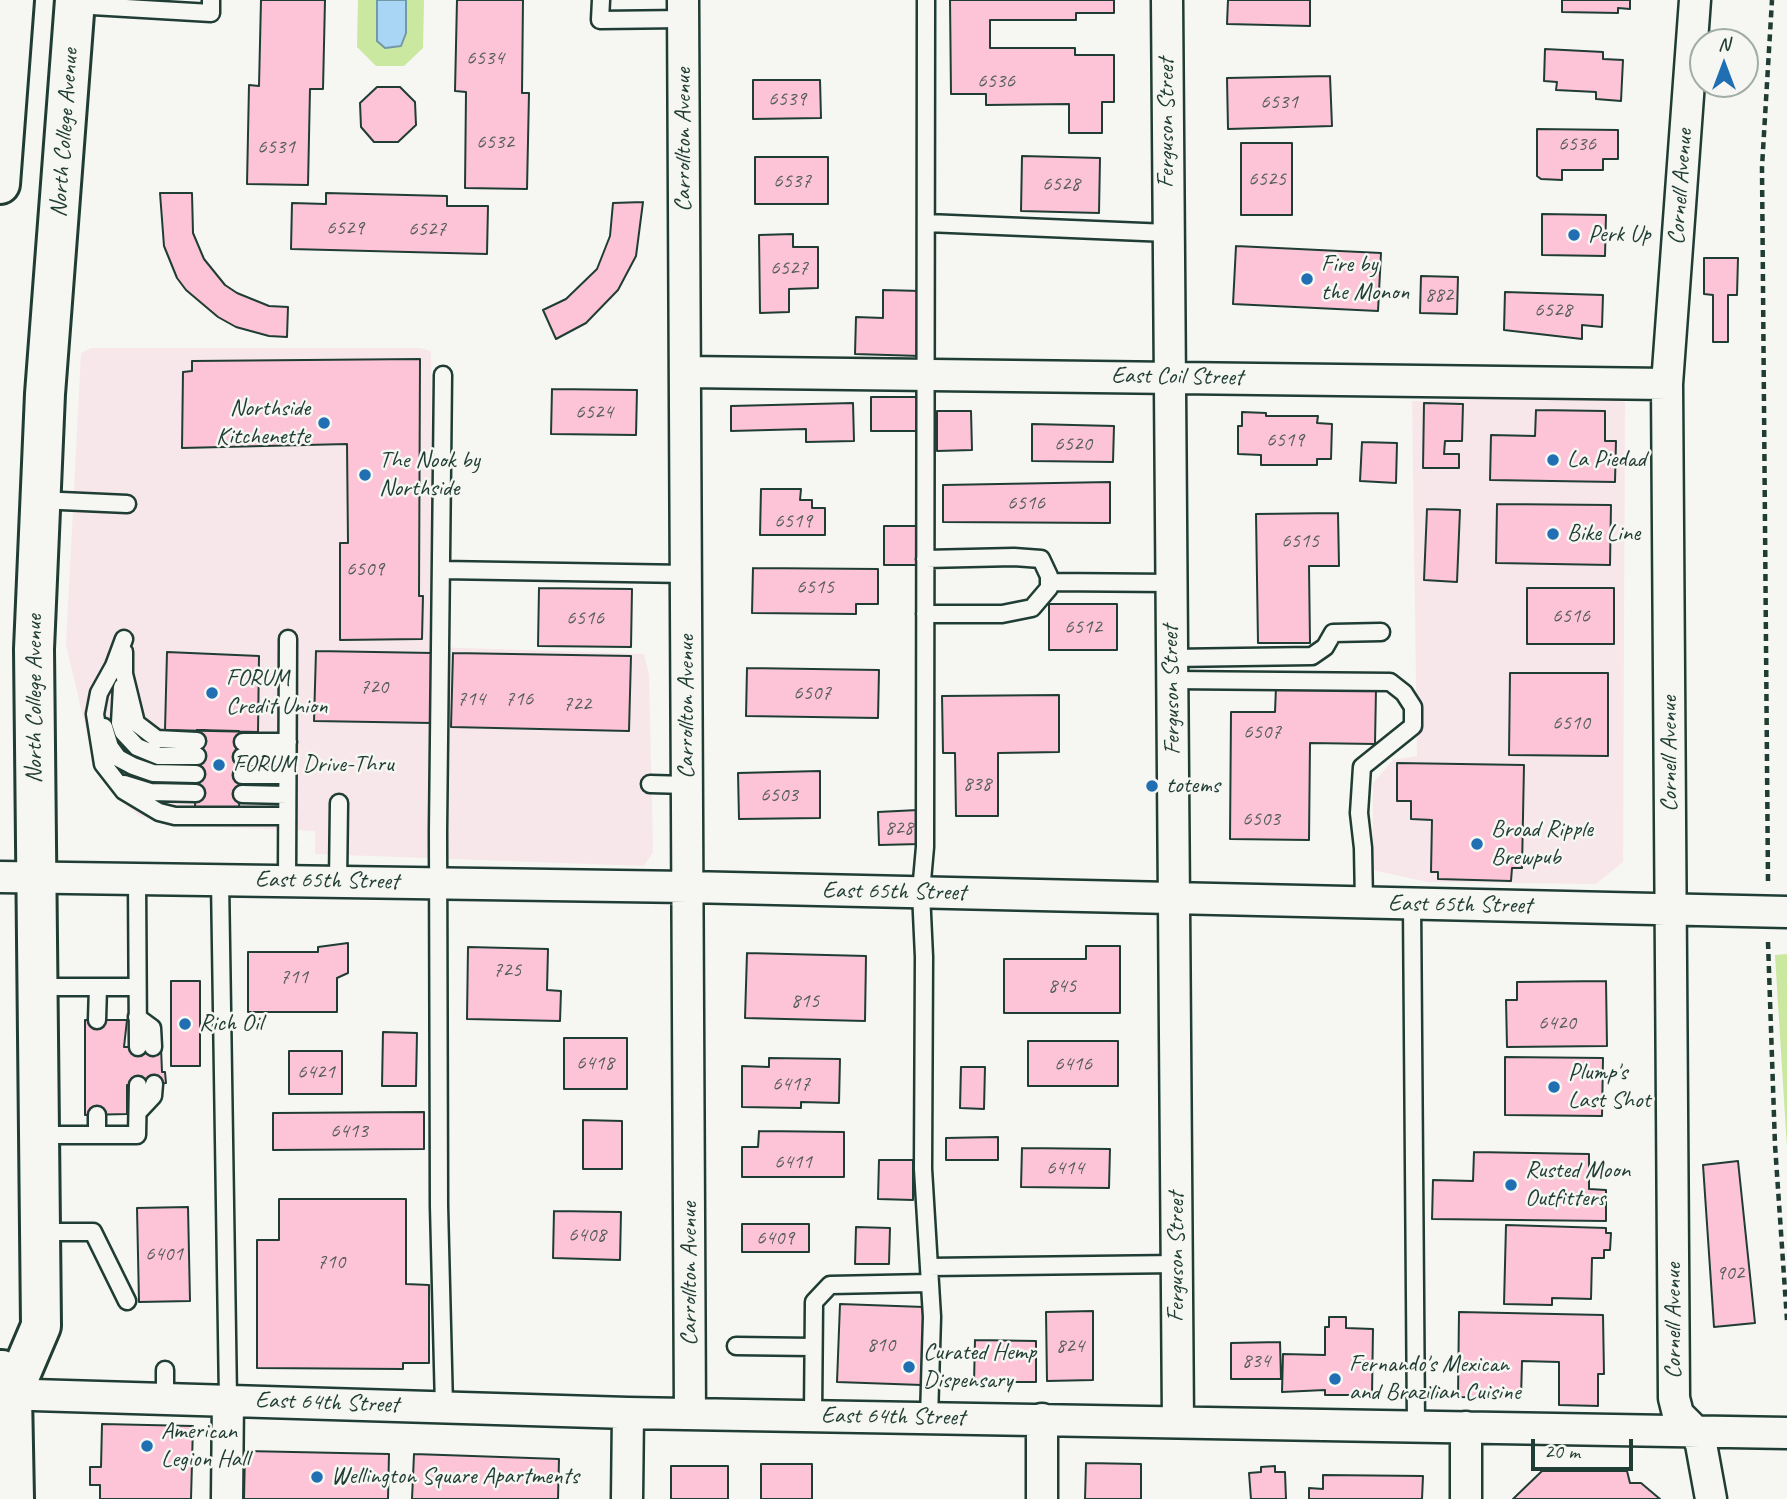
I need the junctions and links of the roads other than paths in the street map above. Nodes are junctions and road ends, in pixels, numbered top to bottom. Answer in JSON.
{"nodes":[{"id":1,"x":14,"y":0,"type":"edge"},
{"id":2,"x":601,"y":0,"type":"edge"},
{"id":3,"x":926,"y":0,"type":"edge"},
{"id":4,"x":1167,"y":0,"type":"edge"},
{"id":5,"x":1695,"y":0,"type":"edge"},
{"id":6,"x":75,"y":2,"type":"edge"},
{"id":7,"x":211,"y":6,"type":"edge"},
{"id":8,"x":683,"y":10,"type":"edge"},
{"id":9,"x":0,"y":184,"type":"edge"},
{"id":10,"x":927,"y":223,"type":"junction"},
{"id":11,"x":1168,"y":233,"type":"junction"},
{"id":12,"x":686,"y":372,"type":"junction"},
{"id":13,"x":926,"y":374,"type":"junction"},
{"id":14,"x":443,"y":375,"type":"dead end"},
{"id":15,"x":1169,"y":377,"type":"junction"},
{"id":16,"x":1667,"y":384,"type":"junction"},
{"id":17,"x":39,"y":500,"type":"junction"},
{"id":18,"x":127,"y":503,"type":"dead end"},
{"id":19,"x":925,"y":559,"type":"junction"},
{"id":20,"x":442,"y":570,"type":"junction"},
{"id":21,"x":687,"y":574,"type":"junction"},
{"id":22,"x":1049,"y":582,"type":"junction"},
{"id":23,"x":1171,"y":583,"type":"junction"},
{"id":24,"x":925,"y":614,"type":"junction"},
{"id":25,"x":1381,"y":632,"type":"dead end"},
{"id":26,"x":124,"y":639,"type":"dead end"},
{"id":27,"x":288,"y":639,"type":"dead end"},
{"id":28,"x":1172,"y":669,"type":"junction"},
{"id":29,"x":119,"y":670,"type":"junction"},
{"id":30,"x":197,"y":749,"type":"dead end"},
{"id":31,"x":243,"y":749,"type":"dead end"},
{"id":32,"x":287,"y":750,"type":"junction"},
{"id":33,"x":196,"y":774,"type":"dead end"},
{"id":34,"x":110,"y":775,"type":"junction"},
{"id":35,"x":242,"y":775,"type":"dead end"},
{"id":36,"x":287,"y":775,"type":"junction"},
{"id":37,"x":650,"y":784,"type":"dead end"},
{"id":38,"x":687,"y":785,"type":"junction"},
{"id":39,"x":196,"y":793,"type":"dead end"},
{"id":40,"x":242,"y":794,"type":"dead end"},
{"id":41,"x":287,"y":795,"type":"junction"},
{"id":42,"x":339,"y":803,"type":"dead end"},
{"id":43,"x":287,"y":816,"type":"junction"},
{"id":44,"x":18,"y":877,"type":"edge"},
{"id":45,"x":137,"y":879,"type":"junction"},
{"id":46,"x":220,"y":880,"type":"junction"},
{"id":47,"x":287,"y":881,"type":"junction"},
{"id":48,"x":338,"y":882,"type":"junction"},
{"id":49,"x":440,"y":883,"type":"junction"},
{"id":50,"x":688,"y":887,"type":"junction"},
{"id":51,"x":920,"y":892,"type":"junction"},
{"id":52,"x":1175,"y":899,"type":"junction"},
{"id":53,"x":1364,"y":903,"type":"junction"},
{"id":54,"x":1412,"y":904,"type":"junction"},
{"id":55,"x":1671,"y":910,"type":"junction"},
{"id":56,"x":1778,"y":922,"type":"edge"},
{"id":57,"x":38,"y":987,"type":"junction"},
{"id":58,"x":98,"y":987,"type":"junction"},
{"id":59,"x":137,"y":987,"type":"junction"},
{"id":60,"x":97,"y":1020,"type":"dead end"},
{"id":61,"x":145,"y":1047,"type":"dead end"},
{"id":62,"x":146,"y":1084,"type":"dead end"},
{"id":63,"x":97,"y":1115,"type":"dead end"},
{"id":64,"x":39,"y":1135,"type":"junction"},
{"id":65,"x":97,"y":1135,"type":"junction"},
{"id":66,"x":40,"y":1231,"type":"junction"},
{"id":67,"x":1177,"y":1264,"type":"junction"},
{"id":68,"x":929,"y":1275,"type":"junction"},
{"id":69,"x":127,"y":1301,"type":"dead end"},
{"id":70,"x":736,"y":1346,"type":"dead end"},
{"id":71,"x":813,"y":1348,"type":"junction"},
{"id":72,"x":4,"y":1385,"type":"edge"},
{"id":73,"x":228,"y":1399,"type":"junction"},
{"id":74,"x":444,"y":1407,"type":"junction"},
{"id":75,"x":628,"y":1413,"type":"junction"},
{"id":76,"x":690,"y":1414,"type":"junction"},
{"id":77,"x":813,"y":1416,"type":"junction"},
{"id":78,"x":929,"y":1418,"type":"junction"},
{"id":79,"x":1042,"y":1419,"type":"junction"},
{"id":80,"x":1178,"y":1422,"type":"junction"},
{"id":81,"x":1416,"y":1425,"type":"junction"},
{"id":82,"x":1466,"y":1427,"type":"junction"},
{"id":83,"x":1694,"y":1430,"type":"junction"},
{"id":84,"x":1787,"y":1433,"type":"edge"},
{"id":85,"x":14,"y":1499,"type":"edge"},
{"id":86,"x":227,"y":1499,"type":"edge"},
{"id":87,"x":627,"y":1499,"type":"edge"},
{"id":88,"x":1042,"y":1499,"type":"edge"},
{"id":89,"x":1466,"y":1499,"type":"edge"},
{"id":90,"x":1711,"y":1499,"type":"edge"}],
"edges":[{"from":1,"to":9,"type":"main road"},
{"from":2,"to":8,"type":"lane"},
{"from":3,"to":10,"type":"lane"},
{"from":4,"to":11,"type":"street","name":"Ferguson Street"},
{"from":5,"to":16,"type":"street","name":"Cornell Avenue"},
{"from":6,"to":7,"type":"lane"},
{"from":6,"to":17,"type":"main road","name":"North College Avenue"},
{"from":8,"to":12,"type":"street","name":"Carrollton Avenue"},
{"from":10,"to":11,"type":"lane"},
{"from":10,"to":13,"type":"lane"},
{"from":11,"to":15,"type":"street","name":"Ferguson Street"},
{"from":12,"to":13,"type":"street","name":"East Coil Street"},
{"from":12,"to":21,"type":"street","name":"Carrollton Avenue"},
{"from":13,"to":15,"type":"street","name":"East Coil Street"},
{"from":13,"to":19,"type":"lane"},
{"from":14,"to":20,"type":"lane"},
{"from":15,"to":16,"type":"street","name":"East Coil Street"},
{"from":15,"to":23,"type":"street","name":"Ferguson Street"},
{"from":16,"to":55,"type":"street","name":"Cornell Avenue"},
{"from":17,"to":18,"type":"lane"},
{"from":17,"to":44,"type":"main road","name":"North College Avenue"},
{"from":19,"to":22,"type":"lane"},
{"from":19,"to":24,"type":"lane"},
{"from":20,"to":21,"type":"lane"},
{"from":20,"to":49,"type":"lane"},
{"from":21,"to":38,"type":"street","name":"Carrollton Avenue"},
{"from":22,"to":23,"type":"lane"},
{"from":22,"to":24,"type":"lane"},
{"from":23,"to":28,"type":"street","name":"Ferguson Street"},
{"from":24,"to":51,"type":"lane"},
{"from":25,"to":28,"type":"lane"},
{"from":26,"to":29,"type":"lane"},
{"from":27,"to":32,"type":"lane"},
{"from":28,"to":52,"type":"street","name":"Ferguson Street"},
{"from":28,"to":53,"type":"lane"},
{"from":29,"to":30,"type":"lane"},
{"from":29,"to":33,"type":"lane"},
{"from":29,"to":34,"type":"lane"},
{"from":31,"to":32,"type":"lane"},
{"from":32,"to":36,"type":"lane"},
{"from":34,"to":39,"type":"lane"},
{"from":34,"to":43,"type":"lane"},
{"from":35,"to":36,"type":"lane"},
{"from":36,"to":41,"type":"lane"},
{"from":37,"to":38,"type":"lane"},
{"from":38,"to":50,"type":"street","name":"Carrollton Avenue"},
{"from":40,"to":41,"type":"lane"},
{"from":41,"to":43,"type":"lane"},
{"from":42,"to":48,"type":"lane"},
{"from":43,"to":47,"type":"lane"},
{"from":44,"to":45,"type":"street","name":"East 65th Street"},
{"from":44,"to":57,"type":"main road","name":"North College Avenue"},
{"from":45,"to":46,"type":"street","name":"East 65th Street"},
{"from":45,"to":59,"type":"lane"},
{"from":46,"to":47,"type":"street","name":"East 65th Street"},
{"from":46,"to":73,"type":"lane"},
{"from":47,"to":48,"type":"street","name":"East 65th Street"},
{"from":48,"to":49,"type":"street","name":"East 65th Street"},
{"from":49,"to":50,"type":"street","name":"East 65th Street"},
{"from":49,"to":74,"type":"lane"},
{"from":50,"to":51,"type":"street","name":"East 65th Street"},
{"from":50,"to":76,"type":"street","name":"Carrollton Avenue"},
{"from":51,"to":52,"type":"street","name":"East 65th Street"},
{"from":51,"to":68,"type":"lane"},
{"from":52,"to":53,"type":"street","name":"East 65th Street"},
{"from":52,"to":67,"type":"street","name":"Ferguson Street"},
{"from":53,"to":54,"type":"street","name":"East 65th Street"},
{"from":54,"to":55,"type":"street","name":"East 65th Street"},
{"from":54,"to":81,"type":"lane"},
{"from":55,"to":56,"type":"street","name":"East 65th Street"},
{"from":55,"to":83,"type":"street","name":"Cornell Avenue"},
{"from":57,"to":58,"type":"lane"},
{"from":57,"to":64,"type":"main road","name":"North College Avenue"},
{"from":58,"to":59,"type":"lane"},
{"from":58,"to":60,"type":"lane"},
{"from":59,"to":61,"type":"lane"},
{"from":62,"to":65,"type":"lane"},
{"from":63,"to":65,"type":"lane"},
{"from":64,"to":65,"type":"lane"},
{"from":64,"to":66,"type":"main road","name":"North College Avenue"},
{"from":66,"to":69,"type":"lane"},
{"from":66,"to":72,"type":"main road","name":"North College Avenue"},
{"from":67,"to":68,"type":"lane"},
{"from":67,"to":80,"type":"street","name":"Ferguson Street"},
{"from":68,"to":71,"type":"lane"},
{"from":68,"to":78,"type":"lane"},
{"from":70,"to":71,"type":"lane"},
{"from":71,"to":77,"type":"lane"},
{"from":72,"to":73,"type":"street","name":"East 64th Street"},
{"from":72,"to":85,"type":"main road","name":"North College Avenue"},
{"from":73,"to":74,"type":"street","name":"East 64th Street"},
{"from":73,"to":86,"type":"street"},
{"from":74,"to":75,"type":"street","name":"East 64th Street"},
{"from":75,"to":76,"type":"street","name":"East 64th Street"},
{"from":75,"to":87,"type":"street"},
{"from":76,"to":77,"type":"street","name":"East 64th Street"},
{"from":77,"to":78,"type":"street","name":"East 64th Street"},
{"from":78,"to":79,"type":"street","name":"East 64th Street"},
{"from":79,"to":80,"type":"street","name":"East 64th Street"},
{"from":79,"to":88,"type":"street"},
{"from":80,"to":81,"type":"street","name":"East 64th Street"},
{"from":81,"to":82,"type":"street","name":"East 64th Street"},
{"from":82,"to":83,"type":"street","name":"East 64th Street"},
{"from":82,"to":89,"type":"street"},
{"from":83,"to":84,"type":"street","name":"East 64th Street"},
{"from":83,"to":90,"type":"street","name":"Cornell Avenue"}]}
